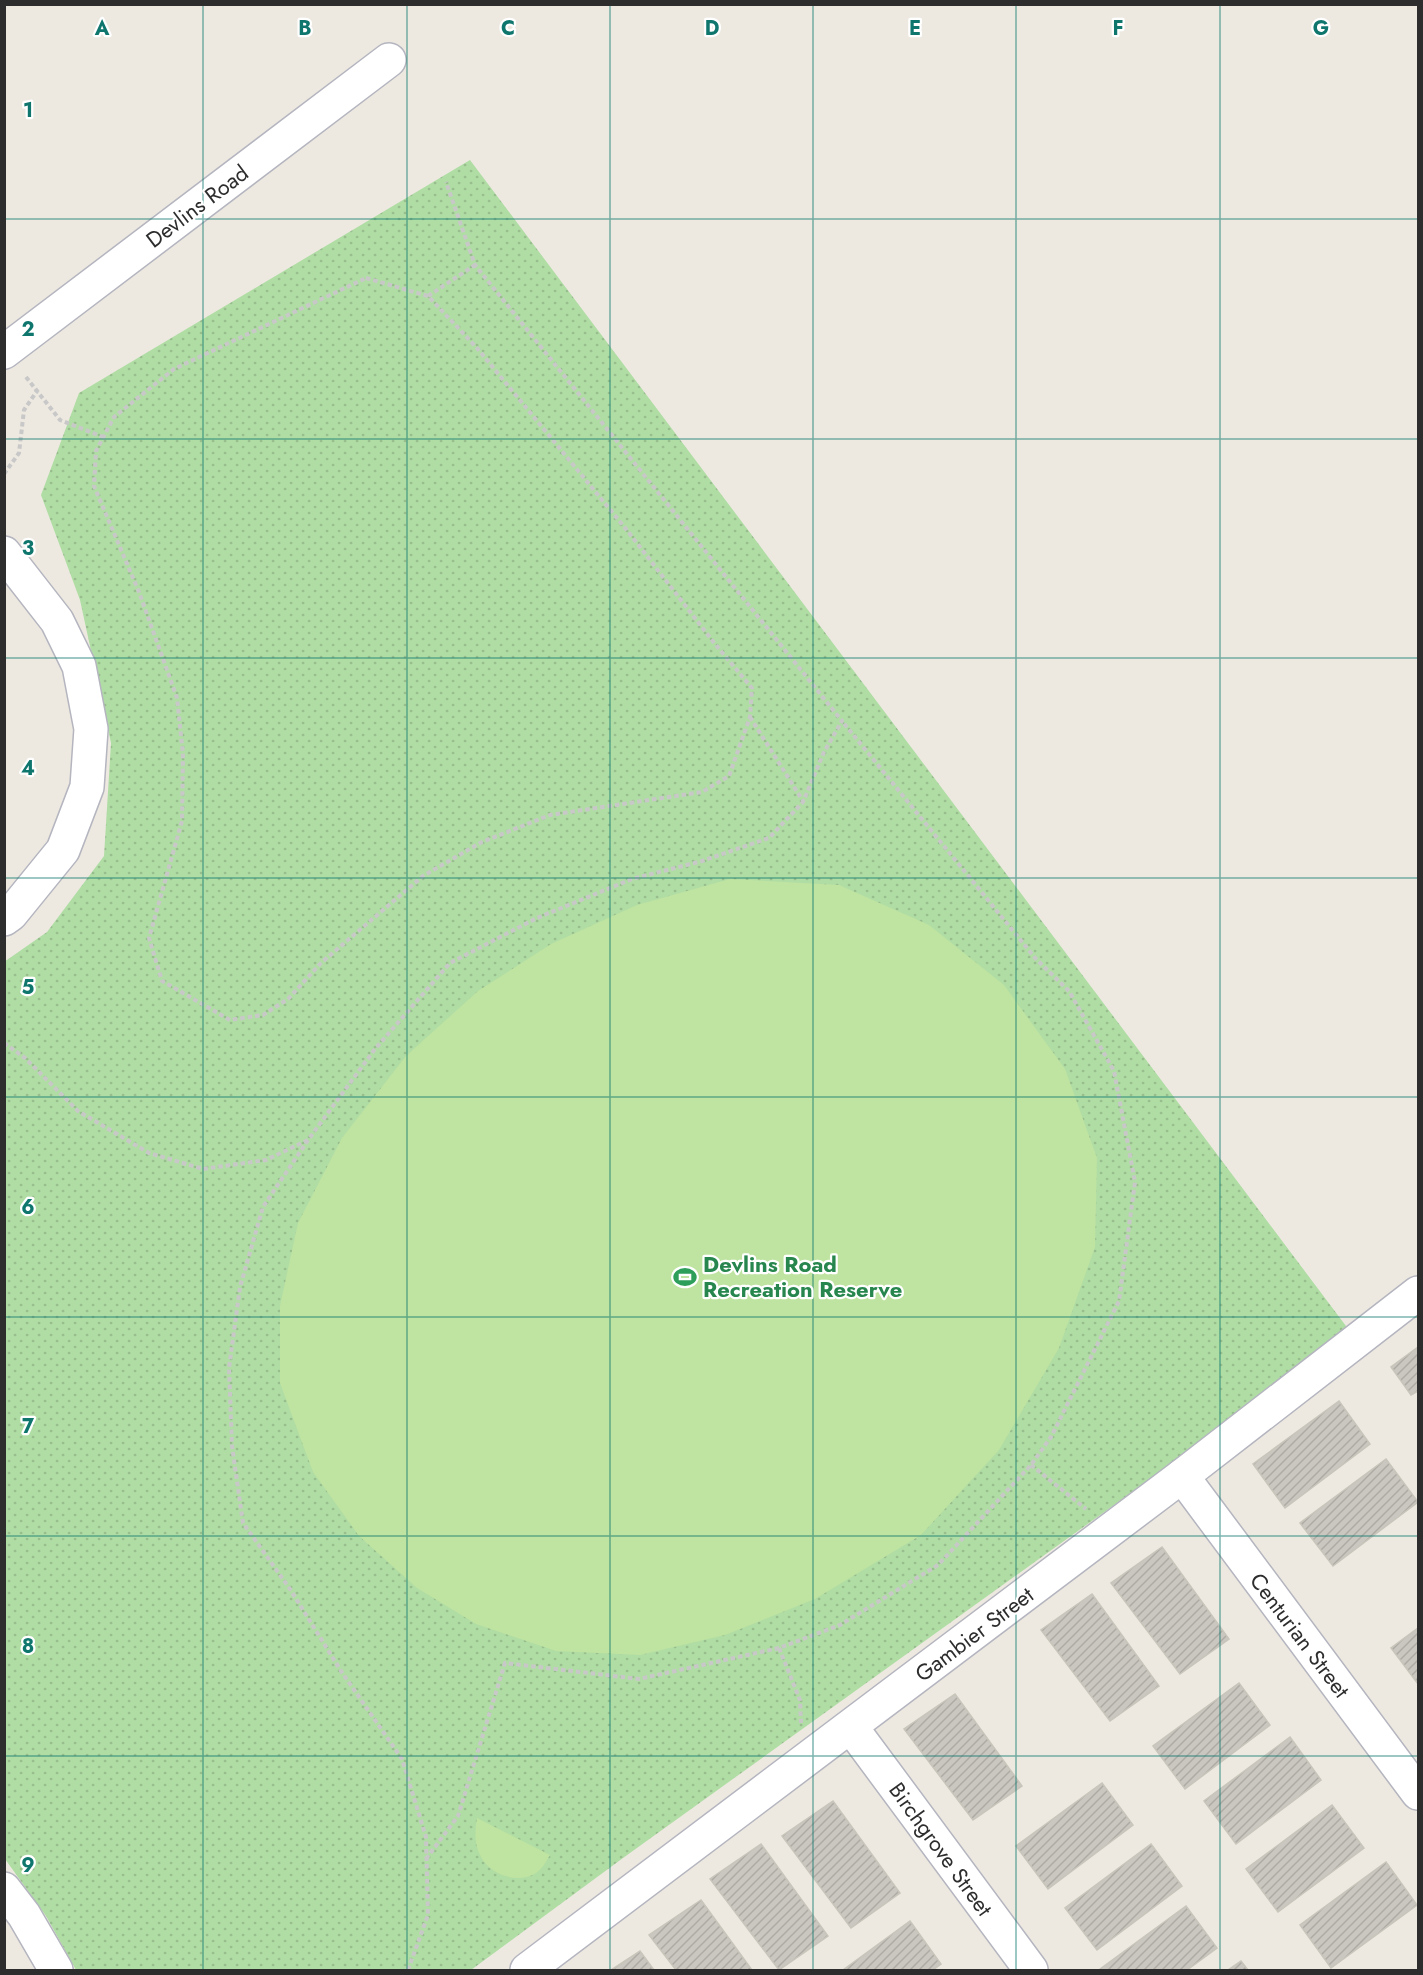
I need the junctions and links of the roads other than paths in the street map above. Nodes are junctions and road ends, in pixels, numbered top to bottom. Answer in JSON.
{"nodes":[{"id":1,"x":389,"y":60,"type":"dead end"},
{"id":2,"x":5,"y":351,"type":"edge"},
{"id":3,"x":4,"y":553,"type":"edge"},
{"id":4,"x":4,"y":919,"type":"edge"},
{"id":5,"x":1419,"y":1293,"type":"edge"},
{"id":6,"x":1182,"y":1476,"type":"junction"},
{"id":7,"x":851,"y":1727,"type":"junction"},
{"id":8,"x":1419,"y":1793,"type":"edge"},
{"id":9,"x":4,"y":1889,"type":"edge"},
{"id":10,"x":56,"y":1971,"type":"edge"},
{"id":11,"x":527,"y":1971,"type":"edge"},
{"id":12,"x":1031,"y":1971,"type":"edge"}],
"edges":[{"from":1,"to":2,"type":"street","name":"Devlins Road"},
{"from":3,"to":4,"type":"street"},
{"from":5,"to":6,"type":"street","name":"Gambier Street"},
{"from":6,"to":7,"type":"street","name":"Gambier Street"},
{"from":6,"to":8,"type":"street","name":"Centurian Street"},
{"from":7,"to":11,"type":"street","name":"Gambier Street"},
{"from":7,"to":12,"type":"street","name":"Birchgrove Street"},
{"from":9,"to":10,"type":"street"}]}
